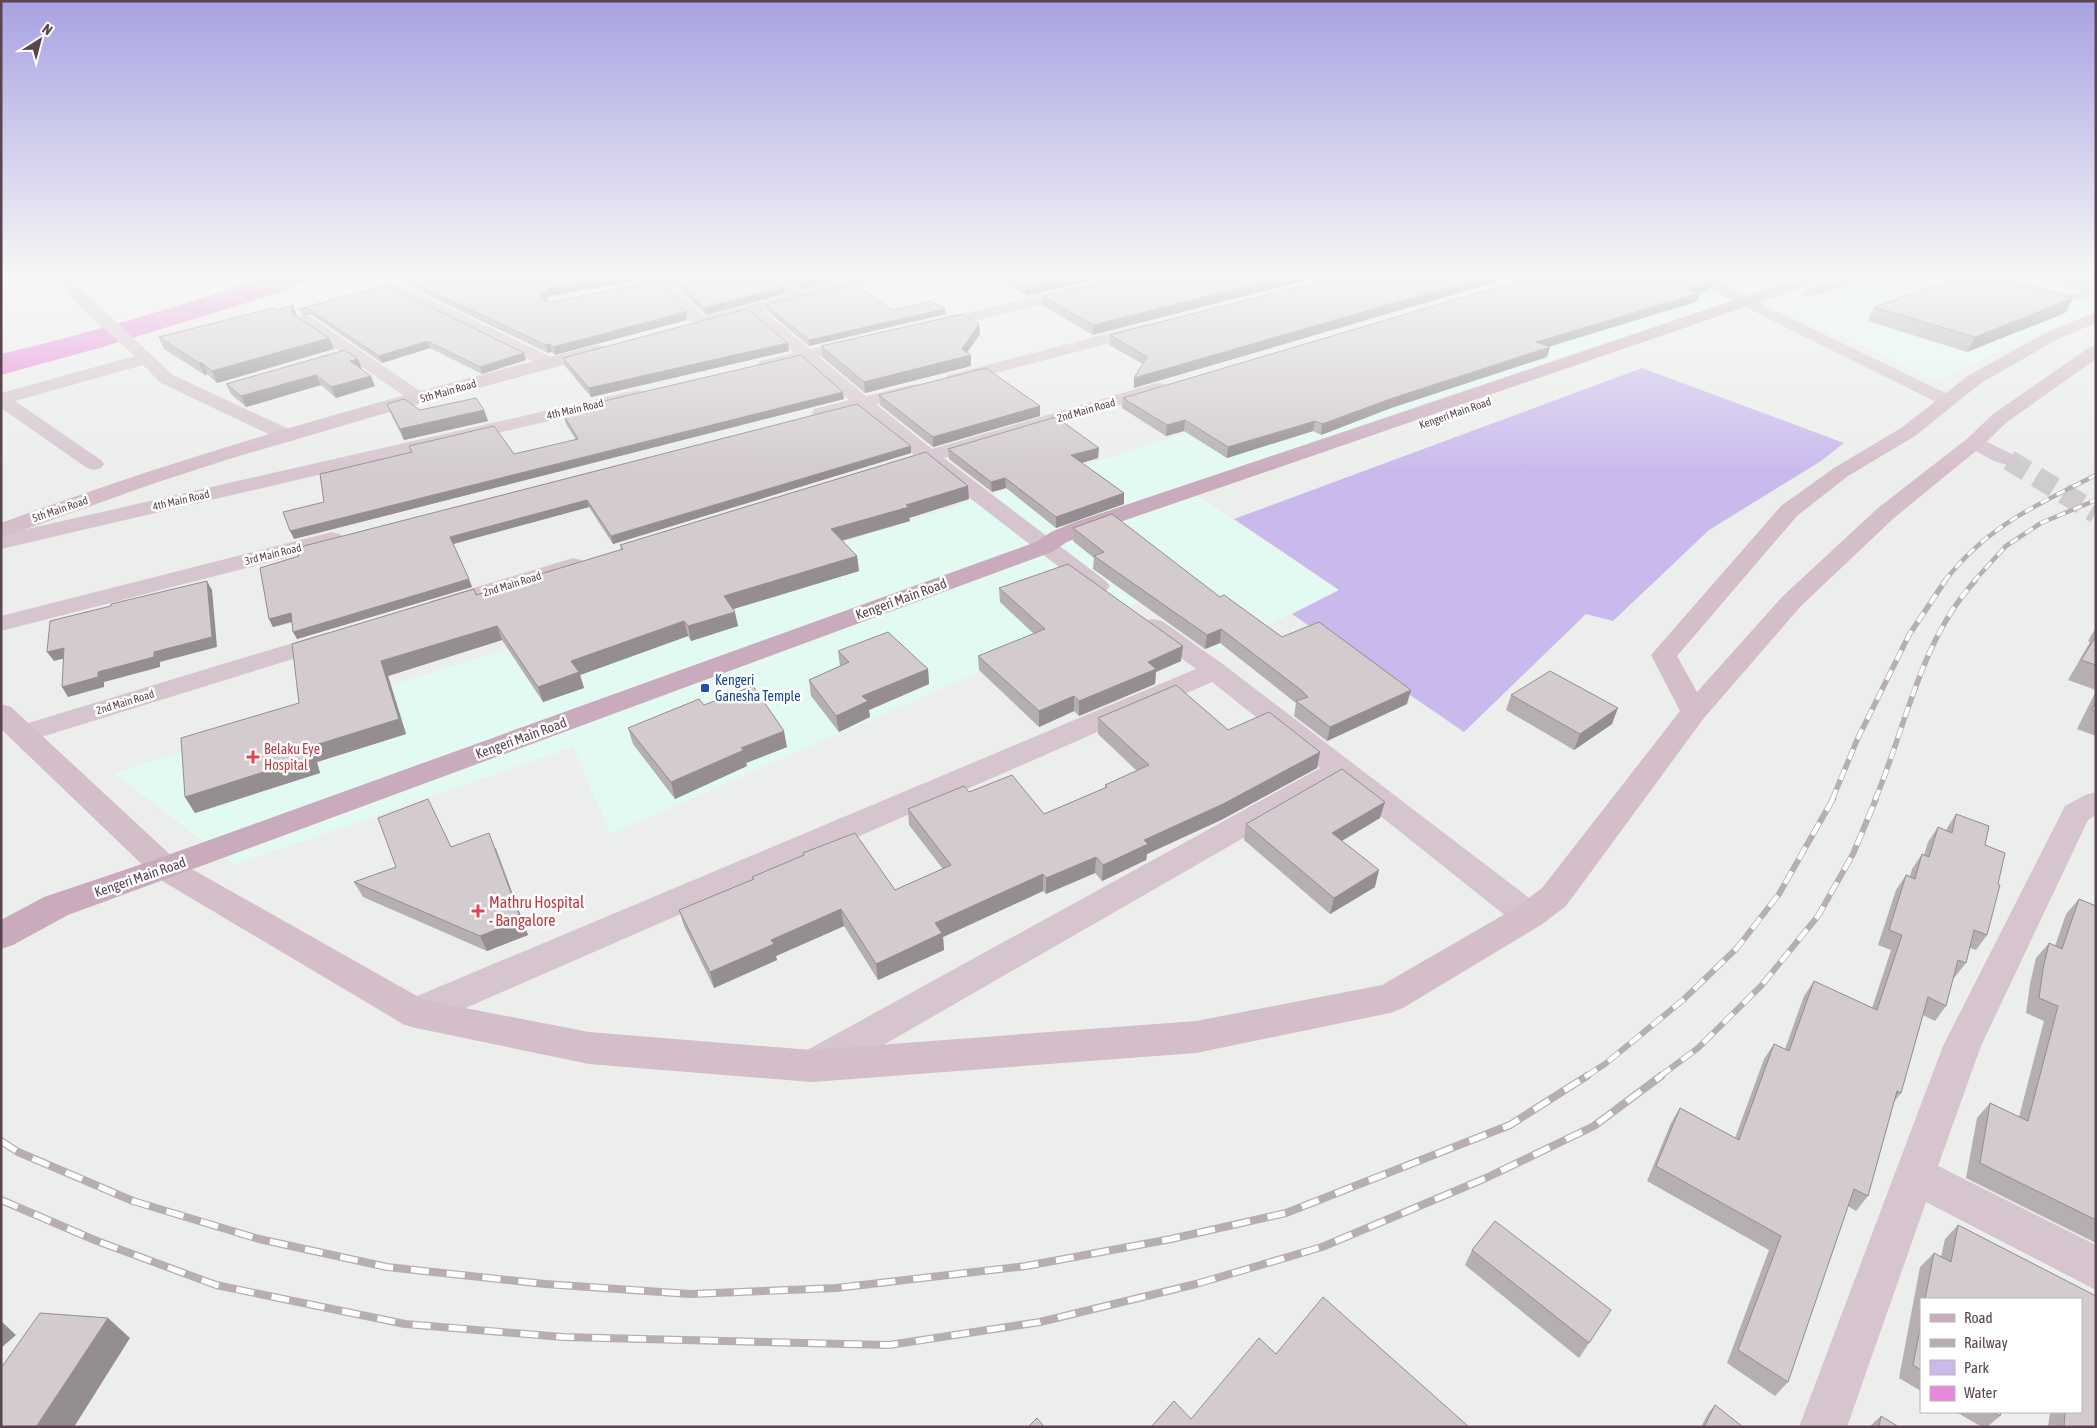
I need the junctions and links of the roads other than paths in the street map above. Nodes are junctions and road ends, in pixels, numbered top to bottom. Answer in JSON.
{"nodes":[{"id":1,"x":125,"y":341,"type":"edge"},
{"id":2,"x":335,"y":341,"type":"edge"},
{"id":3,"x":505,"y":341,"type":"edge"},
{"id":4,"x":789,"y":341,"type":"edge"},
{"id":5,"x":870,"y":341,"type":"edge"},
{"id":6,"x":1102,"y":341,"type":"edge"},
{"id":7,"x":1666,"y":341,"type":"edge"},
{"id":8,"x":1825,"y":341,"type":"edge"},
{"id":9,"x":2044,"y":341,"type":"edge"},
{"id":10,"x":616,"y":345,"type":"edge"},
{"id":11,"x":2096,"y":351,"type":"edge"},
{"id":12,"x":351,"y":352,"type":"junction"},
{"id":13,"x":139,"y":353,"type":"junction"},
{"id":14,"x":806,"y":355,"type":"junction"},
{"id":15,"x":332,"y":357,"type":"edge"},
{"id":16,"x":550,"y":363,"type":"junction"},
{"id":17,"x":748,"y":369,"type":"edge"},
{"id":18,"x":1177,"y":383,"type":"edge"},
{"id":19,"x":229,"y":386,"type":"edge"},
{"id":20,"x":651,"y":391,"type":"edge"},
{"id":21,"x":201,"y":394,"type":"junction"},
{"id":22,"x":1,"y":399,"type":"edge"},
{"id":23,"x":420,"y":399,"type":"junction"},
{"id":24,"x":1948,"y":401,"type":"junction"},
{"id":25,"x":863,"y":403,"type":"junction"},
{"id":26,"x":805,"y":418,"type":"edge"},
{"id":27,"x":288,"y":436,"type":"junction"},
{"id":28,"x":1975,"y":442,"type":"junction"},
{"id":29,"x":930,"y":456,"type":"junction"},
{"id":30,"x":2009,"y":460,"type":"tunnel mouth"},
{"id":31,"x":94,"y":464,"type":"dead end"},
{"id":32,"x":872,"y":473,"type":"edge"},
{"id":33,"x":1,"y":531,"type":"edge"},
{"id":34,"x":350,"y":534,"type":"edge"},
{"id":35,"x":1,"y":542,"type":"edge"},
{"id":36,"x":1044,"y":547,"type":"junction"},
{"id":37,"x":596,"y":558,"type":"edge"},
{"id":38,"x":425,"y":611,"type":"edge"},
{"id":39,"x":1,"y":624,"type":"edge"},
{"id":40,"x":348,"y":634,"type":"edge"},
{"id":41,"x":1215,"y":671,"type":"junction"},
{"id":42,"x":1694,"y":712,"type":"junction"},
{"id":43,"x":1,"y":713,"type":"edge"},
{"id":44,"x":24,"y":733,"type":"junction"},
{"id":45,"x":1341,"y":769,"type":"junction"},
{"id":46,"x":2094,"y":804,"type":"edge"},
{"id":47,"x":165,"y":868,"type":"junction"},
{"id":48,"x":1529,"y":916,"type":"junction"},
{"id":49,"x":1,"y":936,"type":"edge"},
{"id":50,"x":416,"y":1012,"type":"junction"},
{"id":51,"x":812,"y":1066,"type":"junction"},
{"id":52,"x":1914,"y":1175,"type":"junction"},
{"id":53,"x":2096,"y":1268,"type":"edge"},
{"id":54,"x":1823,"y":1427,"type":"edge"}],
"edges":[{"from":1,"to":13,"type":"street"},
{"from":2,"to":12,"type":"street"},
{"from":3,"to":16,"type":"street"},
{"from":4,"to":14,"type":"street"},
{"from":5,"to":14,"type":"street"},
{"from":6,"to":25,"type":"street"},
{"from":7,"to":36,"type":"main road","name":"Kengeri Main Road"},
{"from":8,"to":24,"type":"street"},
{"from":9,"to":24,"type":"street"},
{"from":10,"to":16,"type":"street","name":"5th Main Road"},
{"from":11,"to":28,"type":"street"},
{"from":12,"to":15,"type":"street"},
{"from":12,"to":23,"type":"street"},
{"from":13,"to":21,"type":"street"},
{"from":13,"to":22,"type":"street"},
{"from":14,"to":17,"type":"street"},
{"from":14,"to":25,"type":"street"},
{"from":16,"to":23,"type":"street","name":"5th Main Road"},
{"from":18,"to":29,"type":"street","name":"2nd Main Road"},
{"from":19,"to":21,"type":"street"},
{"from":20,"to":35,"type":"street","name":"4th Main Road"},
{"from":21,"to":27,"type":"street"},
{"from":22,"to":31,"type":"street"},
{"from":23,"to":27,"type":"street","name":"5th Main Road"},
{"from":24,"to":42,"type":"street"},
{"from":25,"to":26,"type":"street"},
{"from":25,"to":29,"type":"street"},
{"from":27,"to":33,"type":"street","name":"5th Main Road"},
{"from":28,"to":30,"type":"street"},
{"from":28,"to":42,"type":"street"},
{"from":29,"to":32,"type":"street","name":"2nd Main Road"},
{"from":29,"to":36,"type":"street"},
{"from":34,"to":39,"type":"street","name":"3rd Main Road"},
{"from":36,"to":41,"type":"street"},
{"from":36,"to":47,"type":"main road","name":"Kengeri Main Road"},
{"from":37,"to":38,"type":"street","name":"2nd Main Road"},
{"from":40,"to":44,"type":"street","name":"2nd Main Road"},
{"from":41,"to":45,"type":"street"},
{"from":41,"to":50,"type":"street"},
{"from":42,"to":48,"type":"street"},
{"from":43,"to":44,"type":"street"},
{"from":44,"to":47,"type":"street"},
{"from":45,"to":48,"type":"street"},
{"from":45,"to":51,"type":"street"},
{"from":46,"to":52,"type":"street"},
{"from":47,"to":49,"type":"main road","name":"Kengeri Main Road"},
{"from":47,"to":50,"type":"street"},
{"from":48,"to":51,"type":"street"},
{"from":50,"to":51,"type":"street"},
{"from":52,"to":53,"type":"street"},
{"from":52,"to":54,"type":"street"}]}
